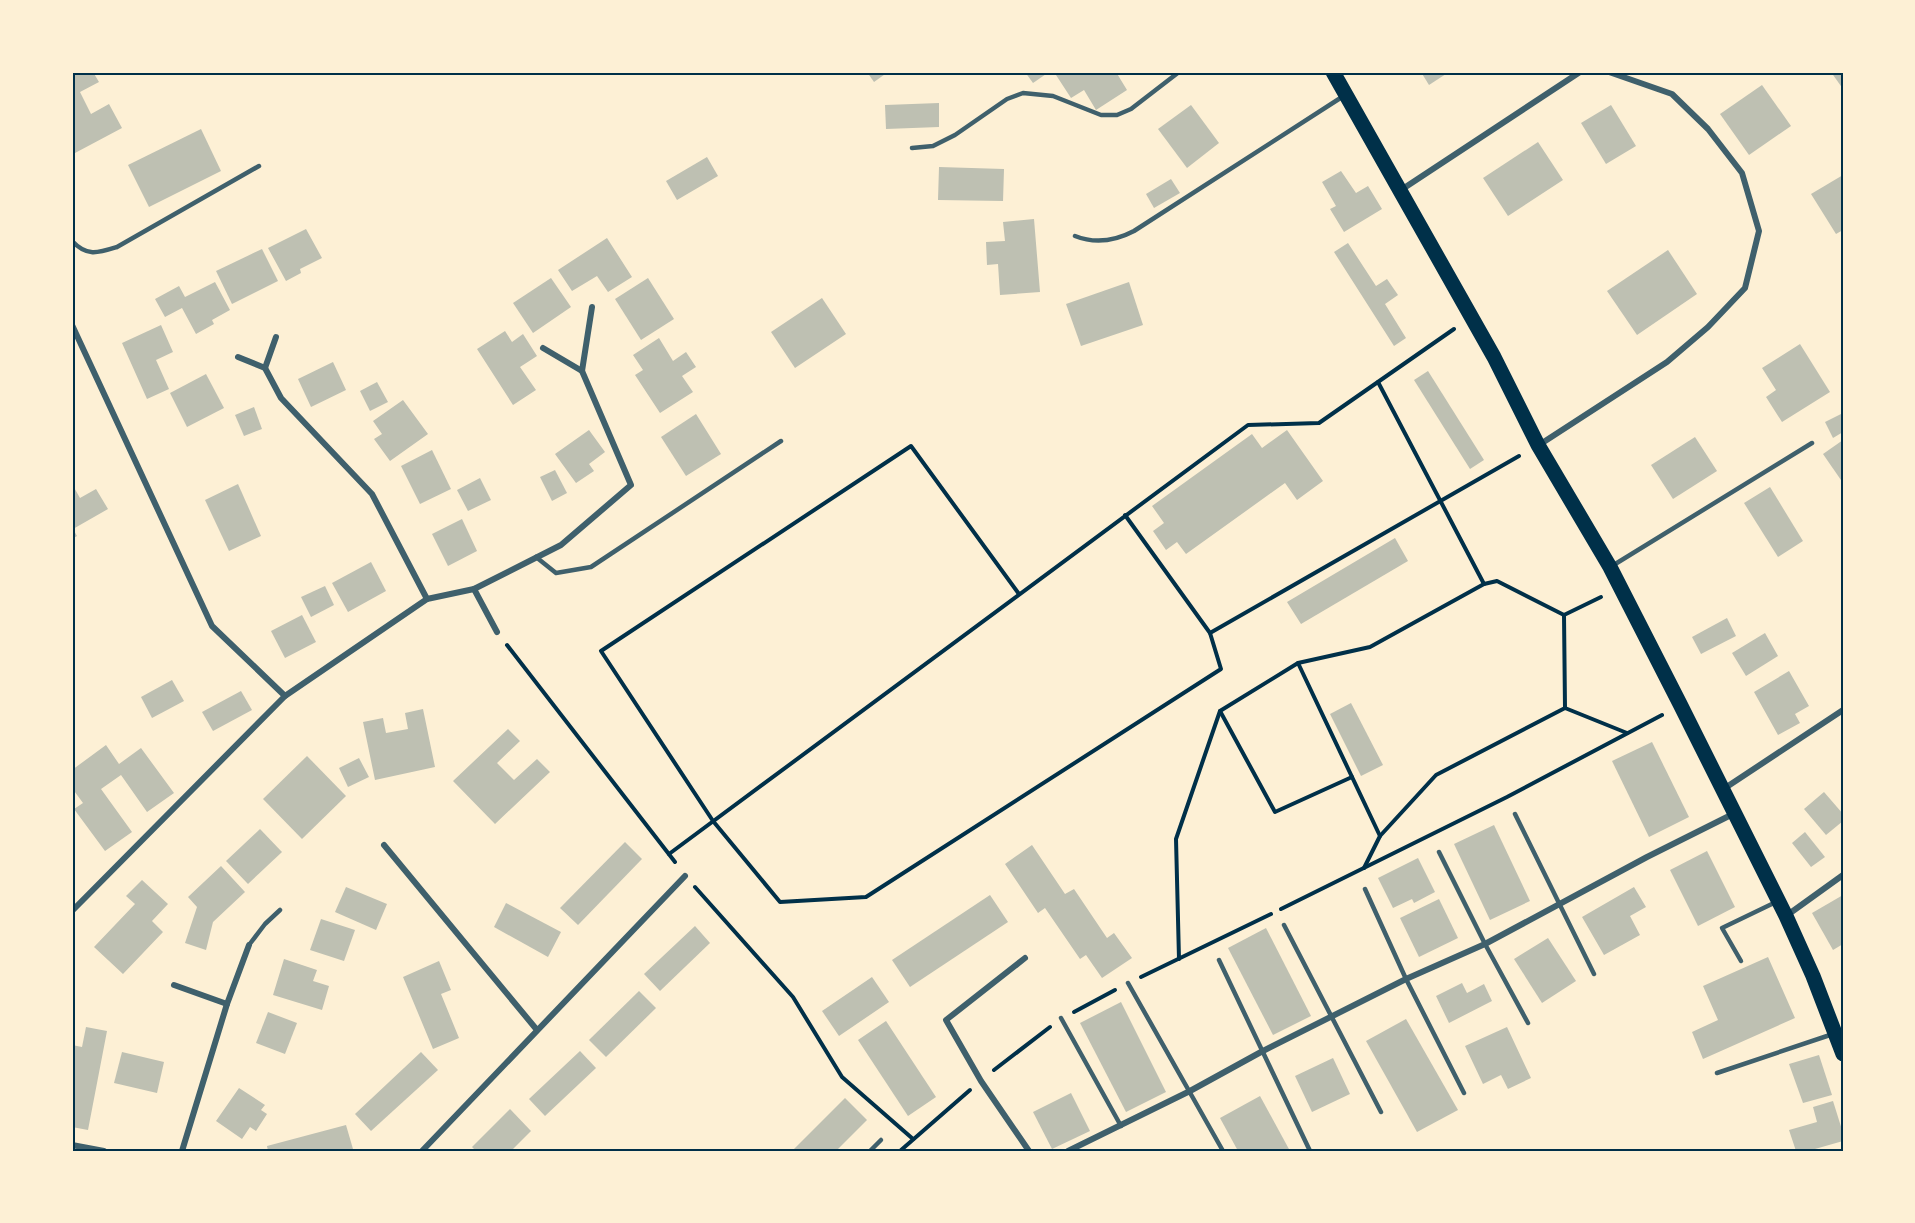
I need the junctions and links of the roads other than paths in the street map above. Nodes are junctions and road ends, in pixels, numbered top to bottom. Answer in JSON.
{"nodes":[{"id":1,"x":1179,"y":72,"type":"edge"},
{"id":2,"x":1334,"y":72,"type":"edge"},
{"id":3,"x":1580,"y":72,"type":"edge"},
{"id":4,"x":1610,"y":72,"type":"edge"},
{"id":5,"x":1347,"y":94,"type":"junction"},
{"id":6,"x":912,"y":148,"type":"dead end"},
{"id":7,"x":259,"y":166,"type":"dead end"},
{"id":8,"x":1401,"y":190,"type":"junction"},
{"id":9,"x":1075,"y":236,"type":"dead end"},
{"id":10,"x":72,"y":241,"type":"edge"},
{"id":11,"x":592,"y":307,"type":"dead end"},
{"id":12,"x":72,"y":325,"type":"edge"},
{"id":13,"x":276,"y":337,"type":"dead end"},
{"id":14,"x":543,"y":348,"type":"dead end"},
{"id":15,"x":238,"y":357,"type":"dead end"},
{"id":16,"x":264,"y":368,"type":"junction"},
{"id":17,"x":582,"y":371,"type":"junction"},
{"id":18,"x":781,"y":441,"type":"dead end"},
{"id":19,"x":1812,"y":443,"type":"dead end"},
{"id":20,"x":1538,"y":445,"type":"junction"},
{"id":21,"x":536,"y":557,"type":"junction"},
{"id":22,"x":1610,"y":567,"type":"junction"},
{"id":23,"x":474,"y":589,"type":"junction"},
{"id":24,"x":427,"y":599,"type":"junction"},
{"id":25,"x":497,"y":632,"type":"road end"},
{"id":26,"x":285,"y":696,"type":"junction"},
{"id":27,"x":1843,"y":710,"type":"edge"},
{"id":28,"x":1721,"y":790,"type":"junction"},
{"id":29,"x":1515,"y":814,"type":"dead end"},
{"id":30,"x":1733,"y":814,"type":"junction"},
{"id":31,"x":384,"y":845,"type":"dead end"},
{"id":32,"x":1438,"y":852,"type":"dead end"},
{"id":33,"x":685,"y":876,"type":"road end"},
{"id":34,"x":1843,"y":876,"type":"edge"},
{"id":35,"x":1365,"y":889,"type":"road end"},
{"id":36,"x":1778,"y":901,"type":"junction"},
{"id":37,"x":1559,"y":904,"type":"junction"},
{"id":38,"x":280,"y":910,"type":"dead end"},
{"id":39,"x":72,"y":911,"type":"edge"},
{"id":40,"x":1786,"y":916,"type":"junction"},
{"id":41,"x":1284,"y":925,"type":"dead end"},
{"id":42,"x":1485,"y":944,"type":"junction"},
{"id":43,"x":249,"y":945,"type":"joint"},
{"id":44,"x":1025,"y":958,"type":"dead end"},
{"id":45,"x":1219,"y":960,"type":"dead end"},
{"id":46,"x":1741,"y":962,"type":"dead end"},
{"id":47,"x":1594,"y":974,"type":"dead end"},
{"id":48,"x":1406,"y":979,"type":"junction"},
{"id":49,"x":1128,"y":983,"type":"dead end"},
{"id":50,"x":174,"y":985,"type":"dead end"},
{"id":51,"x":227,"y":1004,"type":"junction"},
{"id":52,"x":1331,"y":1017,"type":"junction"},
{"id":53,"x":1061,"y":1018,"type":"dead end"},
{"id":54,"x":1528,"y":1023,"type":"dead end"},
{"id":55,"x":537,"y":1030,"type":"junction"},
{"id":56,"x":1835,"y":1034,"type":"junction"},
{"id":57,"x":1262,"y":1052,"type":"junction"},
{"id":58,"x":1843,"y":1054,"type":"edge"},
{"id":59,"x":1718,"y":1073,"type":"dead end"},
{"id":60,"x":1190,"y":1091,"type":"junction"},
{"id":61,"x":1464,"y":1093,"type":"dead end"},
{"id":62,"x":1381,"y":1112,"type":"dead end"},
{"id":63,"x":1121,"y":1126,"type":"junction"},
{"id":64,"x":881,"y":1140,"type":"dead end"},
{"id":65,"x":72,"y":1145,"type":"edge"},
{"id":66,"x":104,"y":1151,"type":"edge"},
{"id":67,"x":182,"y":1151,"type":"edge"},
{"id":68,"x":422,"y":1151,"type":"edge"},
{"id":69,"x":870,"y":1151,"type":"edge"},
{"id":70,"x":1029,"y":1151,"type":"edge"},
{"id":71,"x":1068,"y":1151,"type":"edge"},
{"id":72,"x":1223,"y":1151,"type":"edge"},
{"id":73,"x":1310,"y":1151,"type":"edge"}],
"edges":[{"from":1,"to":6,"type":"lane"},
{"from":2,"to":5,"type":"main road"},
{"from":3,"to":8,"type":"street"},
{"from":4,"to":20,"type":"street"},
{"from":5,"to":8,"type":"main road"},
{"from":5,"to":9,"type":"lane"},
{"from":7,"to":10,"type":"lane"},
{"from":8,"to":20,"type":"main road"},
{"from":11,"to":17,"type":"street"},
{"from":12,"to":26,"type":"street"},
{"from":13,"to":16,"type":"street"},
{"from":14,"to":17,"type":"street"},
{"from":15,"to":16,"type":"street"},
{"from":16,"to":24,"type":"street"},
{"from":17,"to":21,"type":"street"},
{"from":18,"to":21,"type":"lane"},
{"from":19,"to":22,"type":"lane"},
{"from":20,"to":22,"type":"main road"},
{"from":21,"to":23,"type":"street"},
{"from":22,"to":28,"type":"main road"},
{"from":23,"to":24,"type":"street"},
{"from":23,"to":25,"type":"street"},
{"from":24,"to":26,"type":"street"},
{"from":26,"to":39,"type":"street"},
{"from":27,"to":28,"type":"street"},
{"from":28,"to":30,"type":"main road"},
{"from":29,"to":37,"type":"lane"},
{"from":30,"to":36,"type":"main road"},
{"from":30,"to":37,"type":"street"},
{"from":31,"to":55,"type":"street"},
{"from":32,"to":42,"type":"lane"},
{"from":33,"to":55,"type":"street"},
{"from":34,"to":40,"type":"street"},
{"from":35,"to":48,"type":"lane"},
{"from":36,"to":40,"type":"main road"},
{"from":36,"to":46,"type":"lane"},
{"from":37,"to":42,"type":"street"},
{"from":37,"to":47,"type":"lane"},
{"from":38,"to":43,"type":"lane"},
{"from":40,"to":56,"type":"main road"},
{"from":41,"to":52,"type":"lane"},
{"from":42,"to":48,"type":"street"},
{"from":42,"to":54,"type":"lane"},
{"from":43,"to":51,"type":"street"},
{"from":44,"to":70,"type":"street"},
{"from":45,"to":57,"type":"lane"},
{"from":48,"to":52,"type":"street"},
{"from":48,"to":61,"type":"lane"},
{"from":49,"to":60,"type":"lane"},
{"from":50,"to":51,"type":"street"},
{"from":51,"to":67,"type":"street"},
{"from":52,"to":57,"type":"street"},
{"from":52,"to":62,"type":"lane"},
{"from":53,"to":63,"type":"lane"},
{"from":55,"to":68,"type":"street"},
{"from":56,"to":58,"type":"main road"},
{"from":56,"to":59,"type":"lane"},
{"from":57,"to":60,"type":"street"},
{"from":57,"to":73,"type":"lane"},
{"from":60,"to":63,"type":"street"},
{"from":60,"to":72,"type":"lane"},
{"from":63,"to":71,"type":"street"},
{"from":64,"to":69,"type":"lane"},
{"from":65,"to":66,"type":"street"}]}
